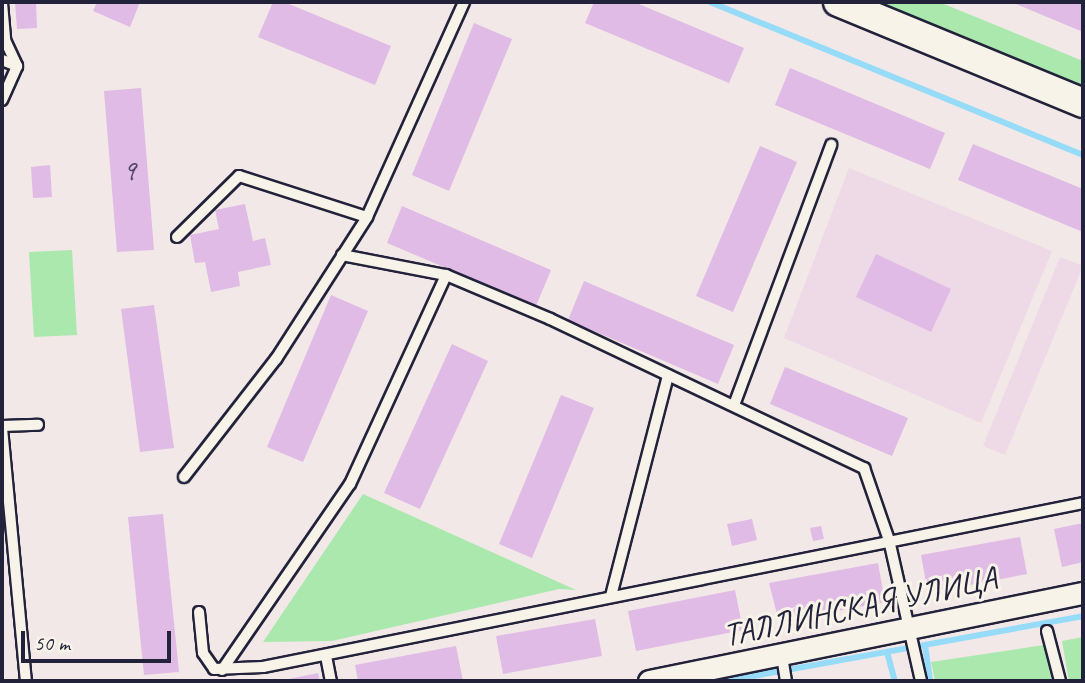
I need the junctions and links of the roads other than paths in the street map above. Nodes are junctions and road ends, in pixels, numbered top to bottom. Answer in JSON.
{"nodes":[{"id":1,"x":2,"y":2,"type":"edge"},
{"id":2,"x":464,"y":2,"type":"edge"},
{"id":3,"x":838,"y":2,"type":"edge"},
{"id":4,"x":2,"y":60,"type":"edge"},
{"id":5,"x":17,"y":66,"type":"junction"},
{"id":6,"x":2,"y":100,"type":"edge"},
{"id":7,"x":1083,"y":103,"type":"edge"},
{"id":8,"x":831,"y":145,"type":"dead end"},
{"id":9,"x":368,"y":217,"type":"junction"},
{"id":10,"x":177,"y":237,"type":"dead end"},
{"id":11,"x":342,"y":255,"type":"junction"},
{"id":12,"x":446,"y":275,"type":"junction"},
{"id":13,"x":668,"y":375,"type":"junction"},
{"id":14,"x":734,"y":405,"type":"junction"},
{"id":15,"x":38,"y":425,"type":"dead end"},
{"id":16,"x":2,"y":427,"type":"edge"},
{"id":17,"x":184,"y":477,"type":"dead end"},
{"id":18,"x":1083,"y":503,"type":"edge"},
{"id":19,"x":889,"y":540,"type":"junction"},
{"id":20,"x":1083,"y":593,"type":"edge"},
{"id":21,"x":611,"y":596,"type":"junction"},
{"id":22,"x":199,"y":612,"type":"dead end"},
{"id":23,"x":911,"y":630,"type":"junction"},
{"id":24,"x":1047,"y":631,"type":"dead end"},
{"id":25,"x":326,"y":656,"type":"junction"},
{"id":26,"x":782,"y":656,"type":"junction"},
{"id":27,"x":222,"y":670,"type":"junction"},
{"id":28,"x":26,"y":681,"type":"edge"},
{"id":29,"x":331,"y":681,"type":"edge"},
{"id":30,"x":649,"y":681,"type":"edge"},
{"id":31,"x":786,"y":681,"type":"edge"},
{"id":32,"x":921,"y":681,"type":"edge"},
{"id":33,"x":1059,"y":681,"type":"edge"}],
"edges":[{"from":1,"to":5,"type":"lane"},
{"from":2,"to":9,"type":"lane"},
{"from":3,"to":7,"type":"main road"},
{"from":4,"to":5,"type":"lane"},
{"from":5,"to":6,"type":"lane"},
{"from":8,"to":14,"type":"lane"},
{"from":9,"to":10,"type":"lane"},
{"from":9,"to":11,"type":"lane"},
{"from":11,"to":12,"type":"lane"},
{"from":11,"to":17,"type":"lane"},
{"from":12,"to":13,"type":"lane"},
{"from":12,"to":27,"type":"lane"},
{"from":13,"to":14,"type":"lane"},
{"from":13,"to":21,"type":"lane"},
{"from":14,"to":19,"type":"lane"},
{"from":15,"to":16,"type":"lane"},
{"from":16,"to":28,"type":"lane"},
{"from":18,"to":19,"type":"lane"},
{"from":19,"to":21,"type":"lane"},
{"from":19,"to":23,"type":"lane"},
{"from":20,"to":23,"type":"street","name":"ТАЛЛИНСКАЯ УЛИЦА"},
{"from":21,"to":25,"type":"lane"},
{"from":22,"to":27,"type":"lane"},
{"from":23,"to":26,"type":"street","name":"ТАЛЛИНСКАЯ УЛИЦА"},
{"from":23,"to":32,"type":"lane"},
{"from":24,"to":33,"type":"lane"},
{"from":25,"to":27,"type":"lane"},
{"from":25,"to":29,"type":"lane"},
{"from":26,"to":30,"type":"street","name":"ТАЛЛИНСКАЯ УЛИЦА"},
{"from":26,"to":31,"type":"lane"}]}
